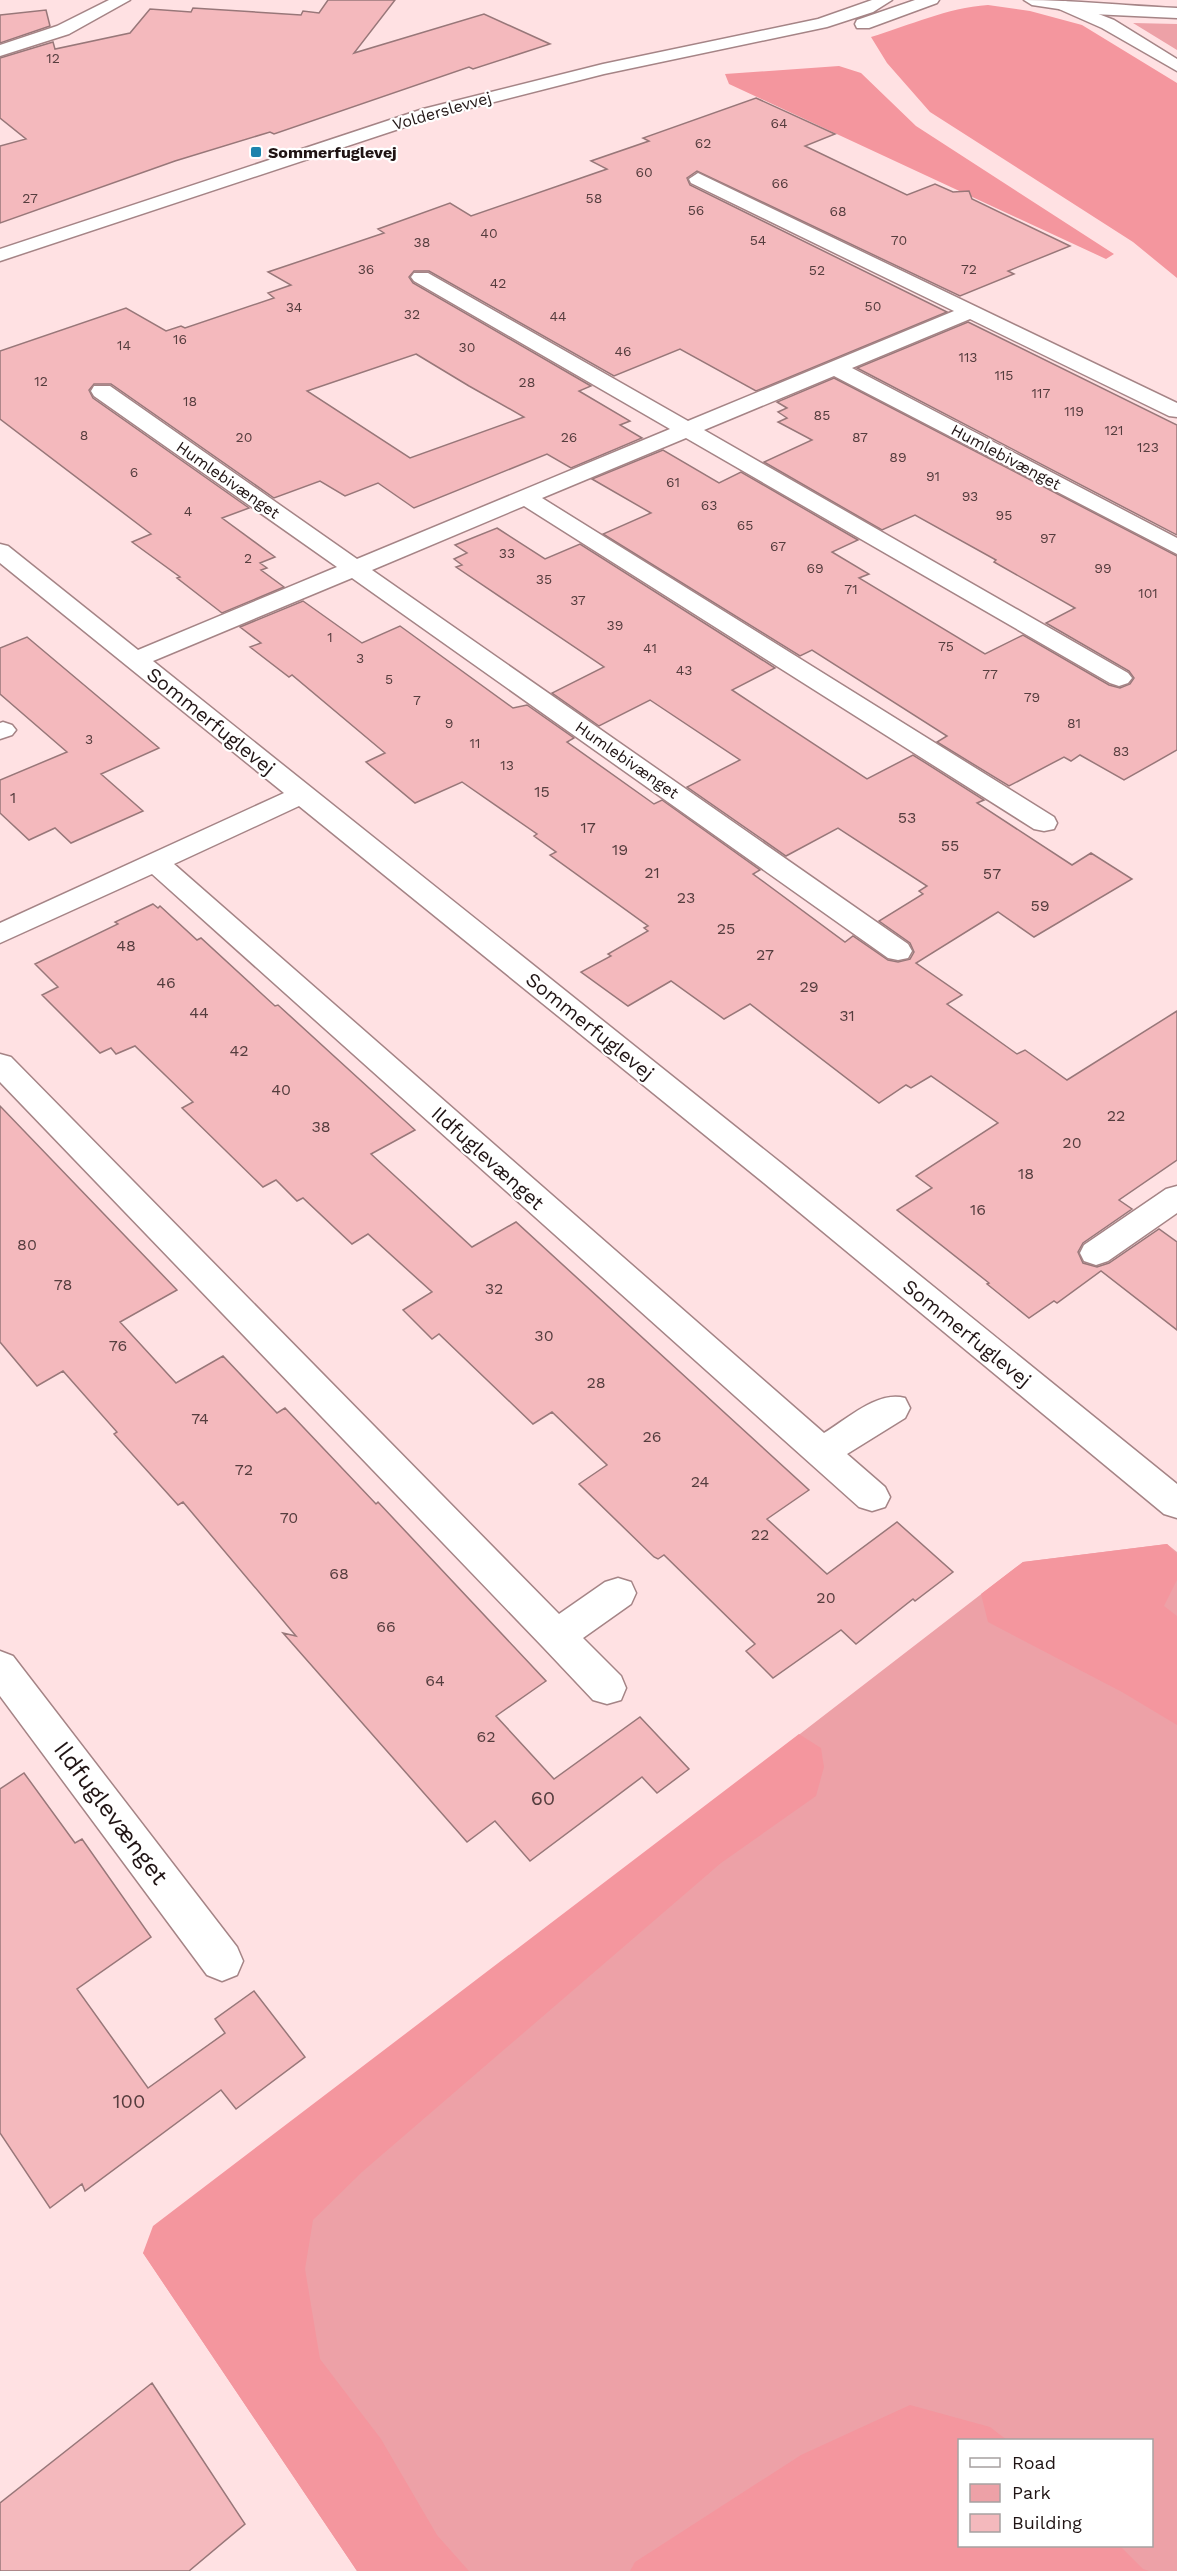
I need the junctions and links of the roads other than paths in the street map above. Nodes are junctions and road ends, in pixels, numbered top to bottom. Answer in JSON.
{"nodes":[{"id":1,"x":122,"y":0,"type":"edge"},
{"id":2,"x":884,"y":0,"type":"edge"},
{"id":3,"x":931,"y":0,"type":"edge"},
{"id":4,"x":1032,"y":0,"type":"edge"},
{"id":5,"x":1065,"y":6,"type":"junction"},
{"id":6,"x":1177,"y":14,"type":"edge"},
{"id":7,"x":719,"y":45,"type":"junction"},
{"id":8,"x":0,"y":51,"type":"edge"},
{"id":9,"x":1177,"y":66,"type":"edge"},
{"id":10,"x":698,"y":178,"type":"dead end"},
{"id":11,"x":0,"y":255,"type":"edge"},
{"id":12,"x":422,"y":277,"type":"dead end"},
{"id":13,"x":971,"y":311,"type":"junction"},
{"id":14,"x":835,"y":368,"type":"junction"},
{"id":15,"x":102,"y":391,"type":"dead end"},
{"id":16,"x":1177,"y":411,"type":"edge"},
{"id":17,"x":686,"y":430,"type":"junction"},
{"id":18,"x":525,"y":497,"type":"junction"},
{"id":19,"x":1177,"y":547,"type":"edge"},
{"id":20,"x":0,"y":551,"type":"edge"},
{"id":21,"x":355,"y":568,"type":"junction"},
{"id":22,"x":135,"y":660,"type":"junction"},
{"id":23,"x":1119,"y":678,"type":"dead end"},
{"id":24,"x":303,"y":794,"type":"junction"},
{"id":25,"x":1044,"y":823,"type":"dead end"},
{"id":26,"x":155,"y":862,"type":"junction"},
{"id":27,"x":0,"y":934,"type":"edge"},
{"id":28,"x":898,"y":951,"type":"dead end"},
{"id":29,"x":0,"y":1064,"type":"edge"},
{"id":30,"x":1177,"y":1197,"type":"edge"},
{"id":31,"x":1096,"y":1254,"type":"dead end"},
{"id":32,"x":893,"y":1408,"type":"dead end"},
{"id":33,"x":822,"y":1452,"type":"junction"},
{"id":34,"x":872,"y":1497,"type":"dead end"},
{"id":35,"x":1177,"y":1504,"type":"edge"},
{"id":36,"x":618,"y":1593,"type":"dead end"},
{"id":37,"x":556,"y":1636,"type":"junction"},
{"id":38,"x":0,"y":1667,"type":"edge"},
{"id":39,"x":607,"y":1688,"type":"dead end"},
{"id":40,"x":222,"y":1961,"type":"dead end"}],
"edges":[{"from":1,"to":8,"type":"main road"},
{"from":2,"to":7,"type":"main road","name":"Volderslevvej"},
{"from":3,"to":7,"type":"main road","name":"Volderslevvej"},
{"from":4,"to":5,"type":"main road"},
{"from":5,"to":6,"type":"main road"},
{"from":5,"to":9,"type":"main road"},
{"from":7,"to":11,"type":"main road","name":"Volderslevvej"},
{"from":10,"to":13,"type":"main road"},
{"from":12,"to":17,"type":"main road"},
{"from":13,"to":14,"type":"main road"},
{"from":13,"to":16,"type":"main road"},
{"from":14,"to":17,"type":"main road"},
{"from":14,"to":19,"type":"main road","name":"Humlebivænget"},
{"from":15,"to":21,"type":"main road","name":"Humlebivænget"},
{"from":17,"to":18,"type":"main road"},
{"from":17,"to":23,"type":"main road"},
{"from":18,"to":21,"type":"main road"},
{"from":18,"to":25,"type":"main road"},
{"from":20,"to":22,"type":"main road","name":"Sommerfuglevej"},
{"from":21,"to":22,"type":"main road"},
{"from":21,"to":28,"type":"main road","name":"Humlebivænget"},
{"from":22,"to":24,"type":"main road","name":"Sommerfuglevej"},
{"from":24,"to":26,"type":"main road"},
{"from":24,"to":35,"type":"main road","name":"Sommerfuglevej"},
{"from":26,"to":27,"type":"main road"},
{"from":26,"to":33,"type":"main road","name":"Ildfuglevænget"},
{"from":29,"to":37,"type":"main road"},
{"from":30,"to":31,"type":"main road"},
{"from":32,"to":33,"type":"main road"},
{"from":33,"to":34,"type":"main road","name":"Ildfuglevænget"},
{"from":36,"to":37,"type":"main road"},
{"from":37,"to":39,"type":"main road"},
{"from":38,"to":40,"type":"main road","name":"Ildfuglevænget"}]}
